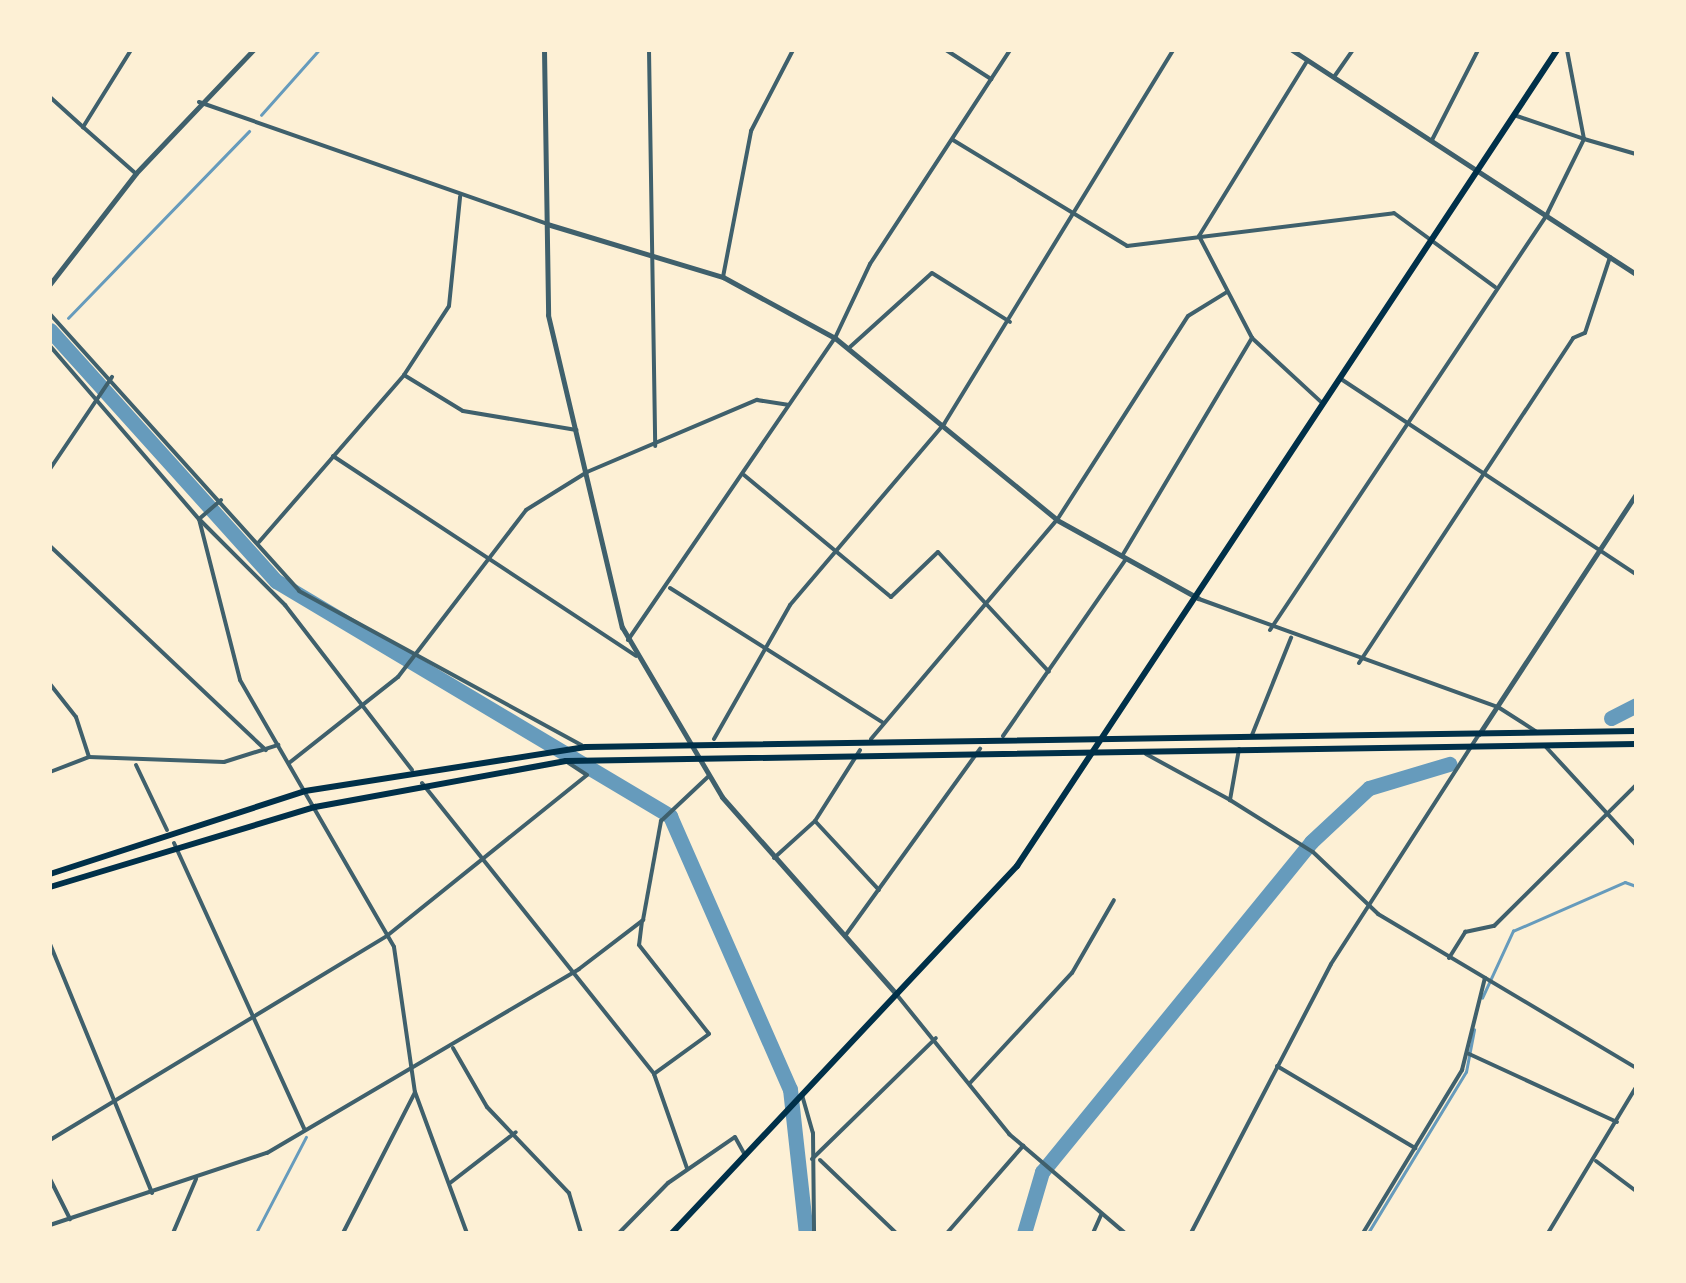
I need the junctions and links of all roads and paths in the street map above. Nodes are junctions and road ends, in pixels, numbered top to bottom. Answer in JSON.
{"nodes":[{"id":1,"x":131,"y":50,"type":"edge"},
{"id":2,"x":253,"y":50,"type":"edge"},
{"id":3,"x":544,"y":50,"type":"edge"},
{"id":4,"x":649,"y":50,"type":"edge"},
{"id":5,"x":793,"y":50,"type":"edge"},
{"id":6,"x":946,"y":50,"type":"edge"},
{"id":7,"x":1010,"y":50,"type":"edge"},
{"id":8,"x":1173,"y":50,"type":"edge"},
{"id":9,"x":1292,"y":50,"type":"edge"},
{"id":10,"x":1353,"y":50,"type":"edge"},
{"id":11,"x":1478,"y":50,"type":"edge"},
{"id":12,"x":1557,"y":50,"type":"edge"},
{"id":13,"x":1567,"y":50,"type":"edge"},
{"id":14,"x":1307,"y":61,"type":"junction"},
{"id":15,"x":1334,"y":78,"type":"junction"},
{"id":16,"x":991,"y":79,"type":"junction"},
{"id":17,"x":50,"y":96,"type":"edge"},
{"id":18,"x":199,"y":102,"type":"junction"},
{"id":19,"x":1514,"y":116,"type":"junction"},
{"id":20,"x":83,"y":127,"type":"junction"},
{"id":21,"x":952,"y":140,"type":"junction"},
{"id":22,"x":1432,"y":140,"type":"junction"},
{"id":23,"x":1584,"y":140,"type":"junction"},
{"id":24,"x":1636,"y":154,"type":"edge"},
{"id":25,"x":1479,"y":170,"type":"junction"},
{"id":26,"x":136,"y":173,"type":"junction"},
{"id":27,"x":460,"y":197,"type":"junction"},
{"id":28,"x":1548,"y":214,"type":"junction"},
{"id":29,"x":1079,"y":215,"type":"junction"},
{"id":30,"x":547,"y":224,"type":"junction"},
{"id":31,"x":1199,"y":236,"type":"junction"},
{"id":32,"x":1433,"y":239,"type":"junction"},
{"id":33,"x":654,"y":256,"type":"junction"},
{"id":34,"x":1610,"y":257,"type":"junction"},
{"id":35,"x":1636,"y":274,"type":"edge"},
{"id":36,"x":723,"y":277,"type":"junction"},
{"id":37,"x":50,"y":284,"type":"edge"},
{"id":38,"x":1495,"y":287,"type":"junction"},
{"id":39,"x":1227,"y":292,"type":"junction"},
{"id":40,"x":50,"y":314,"type":"edge"},
{"id":41,"x":1010,"y":322,"type":"junction"},
{"id":42,"x":835,"y":338,"type":"junction"},
{"id":43,"x":1252,"y":338,"type":"junction"},
{"id":44,"x":50,"y":346,"type":"edge"},
{"id":45,"x":850,"y":347,"type":"junction"},
{"id":46,"x":404,"y":375,"type":"junction"},
{"id":47,"x":112,"y":377,"type":"junction"},
{"id":48,"x":1341,"y":379,"type":"junction"},
{"id":49,"x":94,"y":393,"type":"junction"},
{"id":50,"x":1324,"y":405,"type":"junction"},
{"id":51,"x":790,"y":406,"type":"junction"},
{"id":52,"x":1407,"y":422,"type":"junction"},
{"id":53,"x":944,"y":424,"type":"junction"},
{"id":54,"x":576,"y":430,"type":"junction"},
{"id":55,"x":655,"y":446,"type":"junction"},
{"id":56,"x":333,"y":456,"type":"junction"},
{"id":57,"x":50,"y":469,"type":"edge"},
{"id":58,"x":587,"y":472,"type":"junction"},
{"id":59,"x":1484,"y":473,"type":"junction"},
{"id":60,"x":744,"y":475,"type":"junction"},
{"id":61,"x":1636,"y":494,"type":"edge"},
{"id":62,"x":221,"y":500,"type":"junction"},
{"id":63,"x":202,"y":518,"type":"junction"},
{"id":64,"x":1057,"y":520,"type":"junction"},
{"id":65,"x":259,"y":542,"type":"junction"},
{"id":66,"x":50,"y":546,"type":"edge"},
{"id":67,"x":1600,"y":550,"type":"junction"},
{"id":68,"x":836,"y":552,"type":"junction"},
{"id":69,"x":1124,"y":558,"type":"junction"},
{"id":70,"x":485,"y":560,"type":"junction"},
{"id":71,"x":1636,"y":574,"type":"edge"},
{"id":72,"x":669,"y":588,"type":"junction"},
{"id":73,"x":1198,"y":598,"type":"junction"},
{"id":74,"x":981,"y":608,"type":"junction"},
{"id":75,"x":1270,"y":630,"type":"junction"},
{"id":76,"x":1290,"y":638,"type":"junction"},
{"id":77,"x":628,"y":640,"type":"junction"},
{"id":78,"x":763,"y":651,"type":"junction"},
{"id":79,"x":413,"y":655,"type":"junction"},
{"id":80,"x":636,"y":656,"type":"junction"},
{"id":81,"x":1358,"y":663,"type":"junction"},
{"id":82,"x":1049,"y":672,"type":"junction"},
{"id":83,"x":50,"y":684,"type":"edge"},
{"id":84,"x":1498,"y":707,"type":"junction"},
{"id":85,"x":360,"y":708,"type":"junction"},
{"id":86,"x":882,"y":722,"type":"junction"},
{"id":87,"x":1636,"y":731,"type":"edge"},
{"id":88,"x":1537,"y":732,"type":"junction"},
{"id":89,"x":1252,"y":735,"type":"junction"},
{"id":90,"x":1003,"y":736,"type":"junction"},
{"id":91,"x":1478,"y":736,"type":"junction"},
{"id":92,"x":1106,"y":737,"type":"junction"},
{"id":93,"x":871,"y":739,"type":"junction"},
{"id":94,"x":689,"y":740,"type":"junction"},
{"id":95,"x":714,"y":740,"type":"junction"},
{"id":96,"x":1636,"y":744,"type":"edge"},
{"id":97,"x":278,"y":745,"type":"junction"},
{"id":98,"x":1470,"y":746,"type":"junction"},
{"id":99,"x":584,"y":747,"type":"junction"},
{"id":100,"x":1546,"y":747,"type":"junction"},
{"id":101,"x":1240,"y":748,"type":"junction"},
{"id":102,"x":980,"y":749,"type":"junction"},
{"id":103,"x":266,"y":750,"type":"junction"},
{"id":104,"x":860,"y":750,"type":"junction"},
{"id":105,"x":1100,"y":751,"type":"junction"},
{"id":106,"x":1142,"y":751,"type":"junction"},
{"id":107,"x":695,"y":754,"type":"junction"},
{"id":108,"x":89,"y":756,"type":"junction"},
{"id":109,"x":566,"y":761,"type":"junction"},
{"id":110,"x":289,"y":764,"type":"junction"},
{"id":111,"x":136,"y":765,"type":"junction"},
{"id":112,"x":412,"y":770,"type":"junction"},
{"id":113,"x":50,"y":772,"type":"edge"},
{"id":114,"x":708,"y":776,"type":"junction"},
{"id":115,"x":422,"y":783,"type":"junction"},
{"id":116,"x":1636,"y":785,"type":"edge"},
{"id":117,"x":305,"y":790,"type":"junction"},
{"id":118,"x":1230,"y":800,"type":"junction"},
{"id":119,"x":316,"y":807,"type":"junction"},
{"id":120,"x":816,"y":820,"type":"junction"},
{"id":121,"x":1606,"y":822,"type":"junction"},
{"id":122,"x":167,"y":830,"type":"junction"},
{"id":123,"x":174,"y":843,"type":"junction"},
{"id":124,"x":1636,"y":845,"type":"edge"},
{"id":125,"x":774,"y":858,"type":"junction"},
{"id":126,"x":481,"y":860,"type":"junction"},
{"id":127,"x":50,"y":874,"type":"edge"},
{"id":128,"x":50,"y":887,"type":"edge"},
{"id":129,"x":879,"y":890,"type":"junction"},
{"id":130,"x":1114,"y":900,"type":"dead end"},
{"id":131,"x":1368,"y":905,"type":"junction"},
{"id":132,"x":642,"y":920,"type":"junction"},
{"id":133,"x":388,"y":934,"type":"junction"},
{"id":134,"x":844,"y":936,"type":"junction"},
{"id":135,"x":50,"y":944,"type":"edge"},
{"id":136,"x":1449,"y":958,"type":"junction"},
{"id":137,"x":572,"y":974,"type":"junction"},
{"id":138,"x":1485,"y":979,"type":"junction"},
{"id":139,"x":897,"y":995,"type":"junction"},
{"id":140,"x":252,"y":1011,"type":"junction"},
{"id":141,"x":936,"y":1038,"type":"junction"},
{"id":142,"x":453,"y":1048,"type":"junction"},
{"id":143,"x":1466,"y":1053,"type":"junction"},
{"id":144,"x":1276,"y":1065,"type":"junction"},
{"id":145,"x":1636,"y":1068,"type":"edge"},
{"id":146,"x":410,"y":1072,"type":"junction"},
{"id":147,"x":654,"y":1074,"type":"junction"},
{"id":148,"x":970,"y":1083,"type":"junction"},
{"id":149,"x":1636,"y":1087,"type":"edge"},
{"id":150,"x":415,"y":1092,"type":"junction"},
{"id":151,"x":800,"y":1096,"type":"junction"},
{"id":152,"x":110,"y":1103,"type":"junction"},
{"id":153,"x":1617,"y":1122,"type":"junction"},
{"id":154,"x":305,"y":1132,"type":"junction"},
{"id":155,"x":516,"y":1132,"type":"junction"},
{"id":156,"x":50,"y":1140,"type":"edge"},
{"id":157,"x":1023,"y":1146,"type":"junction"},
{"id":158,"x":1414,"y":1148,"type":"junction"},
{"id":159,"x":745,"y":1155,"type":"junction"},
{"id":160,"x":812,"y":1159,"type":"junction"},
{"id":161,"x":820,"y":1160,"type":"junction"},
{"id":162,"x":1596,"y":1161,"type":"junction"},
{"id":163,"x":687,"y":1168,"type":"junction"},
{"id":164,"x":196,"y":1179,"type":"junction"},
{"id":165,"x":50,"y":1180,"type":"edge"},
{"id":166,"x":450,"y":1183,"type":"junction"},
{"id":167,"x":1636,"y":1191,"type":"edge"},
{"id":168,"x":152,"y":1193,"type":"junction"},
{"id":169,"x":1102,"y":1214,"type":"junction"},
{"id":170,"x":70,"y":1218,"type":"junction"},
{"id":171,"x":50,"y":1225,"type":"edge"},
{"id":172,"x":676,"y":1232,"type":"edge"},
{"id":173,"x":173,"y":1233,"type":"edge"},
{"id":174,"x":343,"y":1233,"type":"edge"},
{"id":175,"x":468,"y":1233,"type":"edge"},
{"id":176,"x":581,"y":1233,"type":"edge"},
{"id":177,"x":619,"y":1233,"type":"edge"},
{"id":178,"x":814,"y":1233,"type":"edge"},
{"id":179,"x":896,"y":1233,"type":"edge"},
{"id":180,"x":947,"y":1233,"type":"edge"},
{"id":181,"x":1093,"y":1233,"type":"edge"},
{"id":182,"x":1125,"y":1233,"type":"edge"},
{"id":183,"x":1191,"y":1233,"type":"edge"},
{"id":184,"x":1363,"y":1233,"type":"edge"},
{"id":185,"x":1548,"y":1233,"type":"edge"}],
"edges":[{"from":1,"to":20,"type":"street"},
{"from":2,"to":18,"type":"street"},
{"from":3,"to":30,"type":"street"},
{"from":4,"to":33,"type":"street"},
{"from":5,"to":36,"type":"street"},
{"from":6,"to":16,"type":"street"},
{"from":7,"to":16,"type":"street"},
{"from":8,"to":29,"type":"street"},
{"from":9,"to":14,"type":"street"},
{"from":10,"to":15,"type":"street"},
{"from":11,"to":22,"type":"street"},
{"from":12,"to":19,"type":"main road"},
{"from":13,"to":23,"type":"street"},
{"from":14,"to":15,"type":"street"},
{"from":14,"to":31,"type":"street"},
{"from":15,"to":22,"type":"street"},
{"from":16,"to":21,"type":"street"},
{"from":17,"to":20,"type":"street"},
{"from":18,"to":26,"type":"street"},
{"from":18,"to":27,"type":"street"},
{"from":19,"to":23,"type":"street"},
{"from":19,"to":25,"type":"main road"},
{"from":20,"to":26,"type":"street"},
{"from":21,"to":29,"type":"street"},
{"from":21,"to":42,"type":"street"},
{"from":22,"to":25,"type":"street"},
{"from":23,"to":24,"type":"street"},
{"from":23,"to":28,"type":"street"},
{"from":25,"to":28,"type":"street"},
{"from":25,"to":32,"type":"main road"},
{"from":26,"to":37,"type":"street"},
{"from":27,"to":30,"type":"street"},
{"from":27,"to":46,"type":"street"},
{"from":28,"to":34,"type":"street"},
{"from":28,"to":38,"type":"street"},
{"from":29,"to":31,"type":"street"},
{"from":29,"to":41,"type":"street"},
{"from":30,"to":33,"type":"street"},
{"from":30,"to":54,"type":"street"},
{"from":31,"to":32,"type":"street"},
{"from":31,"to":39,"type":"street"},
{"from":32,"to":38,"type":"street"},
{"from":32,"to":48,"type":"main road"},
{"from":33,"to":36,"type":"street"},
{"from":33,"to":55,"type":"street"},
{"from":34,"to":35,"type":"street"},
{"from":34,"to":59,"type":"street"},
{"from":36,"to":42,"type":"street"},
{"from":38,"to":52,"type":"street"},
{"from":39,"to":43,"type":"street"},
{"from":39,"to":64,"type":"street"},
{"from":40,"to":47,"type":"street"},
{"from":41,"to":45,"type":"street"},
{"from":41,"to":53,"type":"street"},
{"from":42,"to":45,"type":"street"},
{"from":42,"to":51,"type":"street"},
{"from":43,"to":50,"type":"street"},
{"from":43,"to":69,"type":"street"},
{"from":44,"to":49,"type":"street"},
{"from":45,"to":53,"type":"street"},
{"from":46,"to":54,"type":"street"},
{"from":46,"to":56,"type":"street"},
{"from":47,"to":49,"type":"street"},
{"from":47,"to":62,"type":"street"},
{"from":48,"to":50,"type":"main road"},
{"from":48,"to":52,"type":"street"},
{"from":49,"to":57,"type":"street"},
{"from":49,"to":63,"type":"street"},
{"from":50,"to":73,"type":"main road"},
{"from":51,"to":55,"type":"street"},
{"from":51,"to":60,"type":"street"},
{"from":52,"to":59,"type":"street"},
{"from":52,"to":75,"type":"street"},
{"from":53,"to":64,"type":"street"},
{"from":53,"to":68,"type":"street"},
{"from":54,"to":58,"type":"street"},
{"from":55,"to":58,"type":"street"},
{"from":56,"to":65,"type":"street"},
{"from":56,"to":70,"type":"street"},
{"from":58,"to":70,"type":"street"},
{"from":58,"to":77,"type":"street"},
{"from":59,"to":67,"type":"street"},
{"from":59,"to":81,"type":"street"},
{"from":60,"to":68,"type":"street"},
{"from":60,"to":72,"type":"street"},
{"from":61,"to":67,"type":"street"},
{"from":62,"to":63,"type":"street"},
{"from":62,"to":65,"type":"street"},
{"from":63,"to":85,"type":"street"},
{"from":63,"to":97,"type":"street"},
{"from":64,"to":69,"type":"street"},
{"from":64,"to":74,"type":"street"},
{"from":65,"to":79,"type":"street"},
{"from":66,"to":103,"type":"street"},
{"from":67,"to":71,"type":"street"},
{"from":67,"to":84,"type":"street"},
{"from":68,"to":74,"type":"street"},
{"from":68,"to":78,"type":"street"},
{"from":69,"to":73,"type":"street"},
{"from":69,"to":82,"type":"street"},
{"from":70,"to":79,"type":"street"},
{"from":70,"to":80,"type":"street"},
{"from":72,"to":77,"type":"street"},
{"from":72,"to":78,"type":"street"},
{"from":73,"to":75,"type":"street"},
{"from":73,"to":92,"type":"main road"},
{"from":74,"to":82,"type":"street"},
{"from":74,"to":86,"type":"street"},
{"from":75,"to":76,"type":"street"},
{"from":76,"to":81,"type":"street"},
{"from":76,"to":89,"type":"street"},
{"from":77,"to":80,"type":"street"},
{"from":78,"to":86,"type":"street"},
{"from":78,"to":95,"type":"street"},
{"from":79,"to":85,"type":"street"},
{"from":79,"to":99,"type":"street"},
{"from":80,"to":94,"type":"street"},
{"from":81,"to":84,"type":"street"},
{"from":82,"to":90,"type":"street"},
{"from":83,"to":108,"type":"street"},
{"from":84,"to":88,"type":"street"},
{"from":84,"to":91,"type":"street"},
{"from":85,"to":110,"type":"street"},
{"from":85,"to":112,"type":"street"},
{"from":86,"to":93,"type":"street"},
{"from":87,"to":88,"type":"main road"},
{"from":88,"to":91,"type":"main road"},
{"from":89,"to":91,"type":"main road"},
{"from":89,"to":92,"type":"main road"},
{"from":90,"to":92,"type":"main road"},
{"from":90,"to":93,"type":"main road"},
{"from":91,"to":98,"type":"street"},
{"from":92,"to":105,"type":"main road"},
{"from":93,"to":95,"type":"main road"},
{"from":94,"to":95,"type":"main road"},
{"from":94,"to":99,"type":"main road"},
{"from":94,"to":107,"type":"street"},
{"from":96,"to":100,"type":"main road"},
{"from":97,"to":103,"type":"street"},
{"from":97,"to":110,"type":"street"},
{"from":98,"to":100,"type":"main road"},
{"from":98,"to":101,"type":"main road"},
{"from":98,"to":131,"type":"street"},
{"from":99,"to":112,"type":"main road"},
{"from":100,"to":121,"type":"street"},
{"from":101,"to":106,"type":"main road"},
{"from":101,"to":118,"type":"street"},
{"from":102,"to":104,"type":"main road"},
{"from":102,"to":105,"type":"main road"},
{"from":102,"to":129,"type":"street"},
{"from":103,"to":111,"type":"street"},
{"from":104,"to":107,"type":"main road"},
{"from":104,"to":120,"type":"street"},
{"from":105,"to":106,"type":"main road"},
{"from":105,"to":139,"type":"main road"},
{"from":106,"to":118,"type":"street"},
{"from":107,"to":109,"type":"main road"},
{"from":107,"to":114,"type":"street"},
{"from":108,"to":111,"type":"street"},
{"from":108,"to":113,"type":"street"},
{"from":109,"to":115,"type":"main road"},
{"from":109,"to":126,"type":"street"},
{"from":110,"to":117,"type":"street"},
{"from":111,"to":122,"type":"street"},
{"from":112,"to":117,"type":"main road"},
{"from":114,"to":125,"type":"street"},
{"from":114,"to":132,"type":"street"},
{"from":115,"to":119,"type":"main road"},
{"from":115,"to":126,"type":"street"},
{"from":116,"to":121,"type":"street"},
{"from":117,"to":119,"type":"street"},
{"from":117,"to":122,"type":"main road"},
{"from":118,"to":131,"type":"street"},
{"from":119,"to":123,"type":"main road"},
{"from":119,"to":133,"type":"street"},
{"from":120,"to":125,"type":"street"},
{"from":120,"to":129,"type":"street"},
{"from":121,"to":124,"type":"street"},
{"from":121,"to":136,"type":"street"},
{"from":122,"to":127,"type":"main road"},
{"from":123,"to":128,"type":"main road"},
{"from":123,"to":140,"type":"street"},
{"from":125,"to":134,"type":"street"},
{"from":126,"to":133,"type":"street"},
{"from":126,"to":137,"type":"street"},
{"from":129,"to":134,"type":"street"},
{"from":130,"to":148,"type":"street"},
{"from":131,"to":136,"type":"street"},
{"from":131,"to":144,"type":"street"},
{"from":132,"to":137,"type":"street"},
{"from":132,"to":147,"type":"street"},
{"from":133,"to":140,"type":"street"},
{"from":133,"to":146,"type":"street"},
{"from":134,"to":139,"type":"street"},
{"from":135,"to":152,"type":"street"},
{"from":136,"to":138,"type":"street"},
{"from":137,"to":142,"type":"street"},
{"from":137,"to":147,"type":"street"},
{"from":138,"to":143,"type":"street"},
{"from":138,"to":145,"type":"street"},
{"from":139,"to":141,"type":"street"},
{"from":139,"to":151,"type":"main road"},
{"from":140,"to":152,"type":"street"},
{"from":140,"to":154,"type":"street"},
{"from":141,"to":148,"type":"street"},
{"from":141,"to":161,"type":"street"},
{"from":142,"to":146,"type":"street"},
{"from":142,"to":155,"type":"street"},
{"from":143,"to":153,"type":"street"},
{"from":143,"to":158,"type":"street"},
{"from":144,"to":158,"type":"street"},
{"from":144,"to":183,"type":"street"},
{"from":146,"to":150,"type":"street"},
{"from":146,"to":154,"type":"street"},
{"from":147,"to":163,"type":"street"},
{"from":148,"to":157,"type":"street"},
{"from":149,"to":153,"type":"street"},
{"from":150,"to":166,"type":"street"},
{"from":150,"to":174,"type":"street"},
{"from":151,"to":159,"type":"main road"},
{"from":151,"to":160,"type":"street"},
{"from":152,"to":156,"type":"street"},
{"from":152,"to":168,"type":"street"},
{"from":153,"to":162,"type":"street"},
{"from":154,"to":164,"type":"street"},
{"from":155,"to":166,"type":"street"},
{"from":155,"to":176,"type":"street"},
{"from":157,"to":169,"type":"street"},
{"from":157,"to":180,"type":"street"},
{"from":158,"to":184,"type":"street"},
{"from":159,"to":163,"type":"street"},
{"from":159,"to":172,"type":"main road"},
{"from":160,"to":161,"type":"street"},
{"from":160,"to":178,"type":"street"},
{"from":161,"to":179,"type":"street"},
{"from":162,"to":167,"type":"street"},
{"from":162,"to":185,"type":"street"},
{"from":163,"to":177,"type":"street"},
{"from":164,"to":168,"type":"street"},
{"from":164,"to":173,"type":"street"},
{"from":165,"to":170,"type":"street"},
{"from":166,"to":175,"type":"street"},
{"from":168,"to":170,"type":"street"},
{"from":169,"to":181,"type":"street"},
{"from":169,"to":182,"type":"street"},
{"from":170,"to":171,"type":"street"}]}
